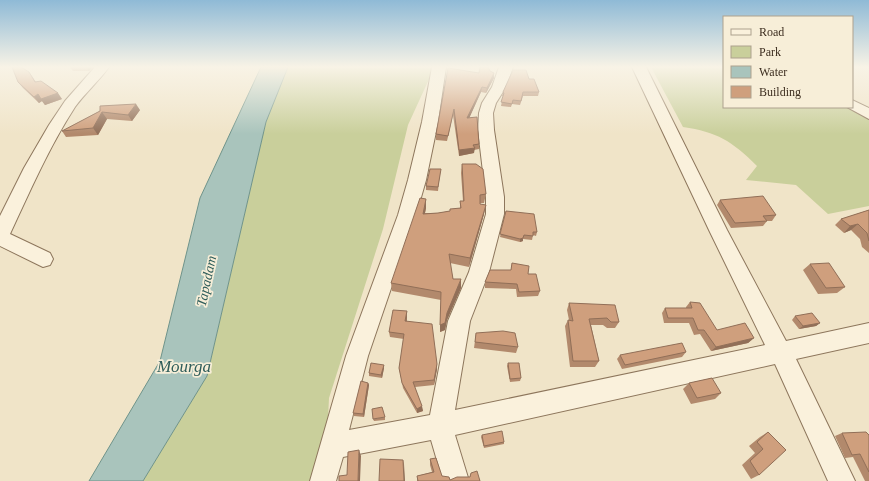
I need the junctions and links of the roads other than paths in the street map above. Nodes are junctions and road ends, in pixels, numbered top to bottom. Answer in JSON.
{"nodes":[{"id":1,"x":81,"y":89,"type":"edge"},
{"id":2,"x":436,"y":89,"type":"edge"},
{"id":3,"x":497,"y":89,"type":"edge"},
{"id":4,"x":650,"y":89,"type":"edge"},
{"id":5,"x":853,"y":105,"type":"edge"},
{"id":6,"x":869,"y":114,"type":"edge"},
{"id":7,"x":0,"y":236,"type":"edge"},
{"id":8,"x":43,"y":259,"type":"dead end"},
{"id":9,"x":869,"y":333,"type":"edge"},
{"id":10,"x":781,"y":353,"type":"junction"},
{"id":11,"x":440,"y":426,"type":"junction"},
{"id":12,"x":332,"y":446,"type":"junction"},
{"id":13,"x":323,"y":481,"type":"edge"},
{"id":14,"x":456,"y":481,"type":"edge"},
{"id":15,"x":842,"y":481,"type":"edge"}],
"edges":[{"from":1,"to":7,"type":"street"},
{"from":2,"to":12,"type":"street"},
{"from":3,"to":11,"type":"street"},
{"from":4,"to":10,"type":"street"},
{"from":5,"to":6,"type":"street"},
{"from":7,"to":8,"type":"street"},
{"from":9,"to":10,"type":"street"},
{"from":10,"to":11,"type":"street"},
{"from":10,"to":15,"type":"street"},
{"from":11,"to":12,"type":"street"},
{"from":11,"to":14,"type":"street"},
{"from":12,"to":13,"type":"street"}]}
